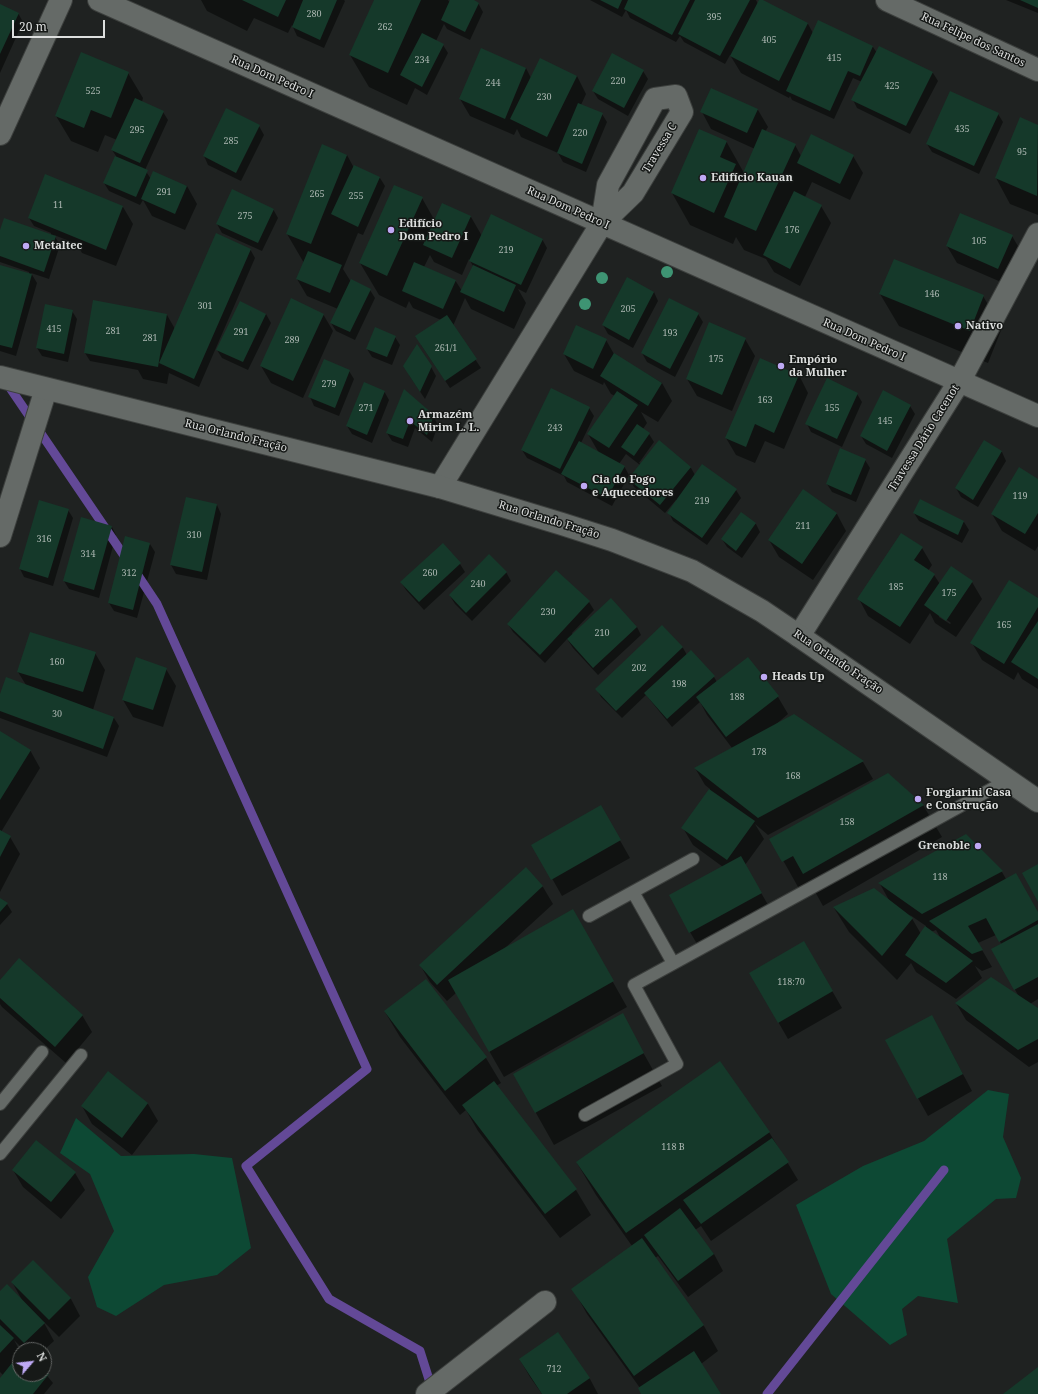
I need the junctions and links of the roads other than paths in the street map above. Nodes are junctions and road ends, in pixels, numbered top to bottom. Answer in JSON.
{"nodes":[{"id":1,"x":61,"y":0,"type":"edge"},
{"id":2,"x":99,"y":0,"type":"edge"},
{"id":3,"x":887,"y":0,"type":"edge"},
{"id":4,"x":1038,"y":70,"type":"edge"},
{"id":5,"x":0,"y":134,"type":"edge"},
{"id":6,"x":602,"y":223,"type":"junction"},
{"id":7,"x":1038,"y":234,"type":"edge"},
{"id":8,"x":0,"y":377,"type":"edge"},
{"id":9,"x":959,"y":382,"type":"junction"},
{"id":10,"x":46,"y":389,"type":"junction"},
{"id":11,"x":1038,"y":416,"type":"edge"},
{"id":12,"x":440,"y":487,"type":"junction"},
{"id":13,"x":0,"y":536,"type":"edge"},
{"id":14,"x":799,"y":636,"type":"junction"},
{"id":15,"x":1008,"y":780,"type":"junction"},
{"id":16,"x":1038,"y":801,"type":"edge"},
{"id":17,"x":693,"y":859,"type":"dead end"},
{"id":18,"x":633,"y":892,"type":"junction"},
{"id":19,"x":589,"y":916,"type":"dead end"},
{"id":20,"x":672,"y":963,"type":"junction"},
{"id":21,"x":42,"y":1052,"type":"dead end"},
{"id":22,"x":81,"y":1055,"type":"dead end"},
{"id":23,"x":0,"y":1104,"type":"edge"},
{"id":24,"x":585,"y":1115,"type":"dead end"},
{"id":25,"x":0,"y":1154,"type":"edge"},
{"id":26,"x":544,"y":1302,"type":"dead end"},
{"id":27,"x":427,"y":1394,"type":"edge"}],
"edges":[{"from":1,"to":5,"type":"street"},
{"from":2,"to":6,"type":"street","name":"Rua Dom Pedro I"},
{"from":3,"to":4,"type":"street","name":"Rua Felipe dos Santos"},
{"from":6,"to":6,"type":"street","name":"Travessa C"},
{"from":6,"to":9,"type":"street","name":"Rua Dom Pedro I"},
{"from":6,"to":12,"type":"street","name":"Travessa C"},
{"from":7,"to":9,"type":"street","name":"Travessa Dário Cacenot"},
{"from":8,"to":10,"type":"street","name":"Rua Orlando Fração"},
{"from":9,"to":11,"type":"street","name":"Rua Dom Pedro I"},
{"from":9,"to":14,"type":"street","name":"Travessa Dário Cacenot"},
{"from":10,"to":12,"type":"street","name":"Rua Orlando Fração"},
{"from":10,"to":13,"type":"street"},
{"from":12,"to":14,"type":"street","name":"Rua Orlando Fração"},
{"from":14,"to":15,"type":"street","name":"Rua Orlando Fração"},
{"from":15,"to":16,"type":"street","name":"Rua Orlando Fração"},
{"from":15,"to":20,"type":"lane"},
{"from":17,"to":18,"type":"lane"},
{"from":18,"to":19,"type":"lane"},
{"from":18,"to":20,"type":"lane"},
{"from":20,"to":24,"type":"lane"},
{"from":21,"to":23,"type":"lane"},
{"from":22,"to":25,"type":"lane"},
{"from":26,"to":27,"type":"street"}]}
